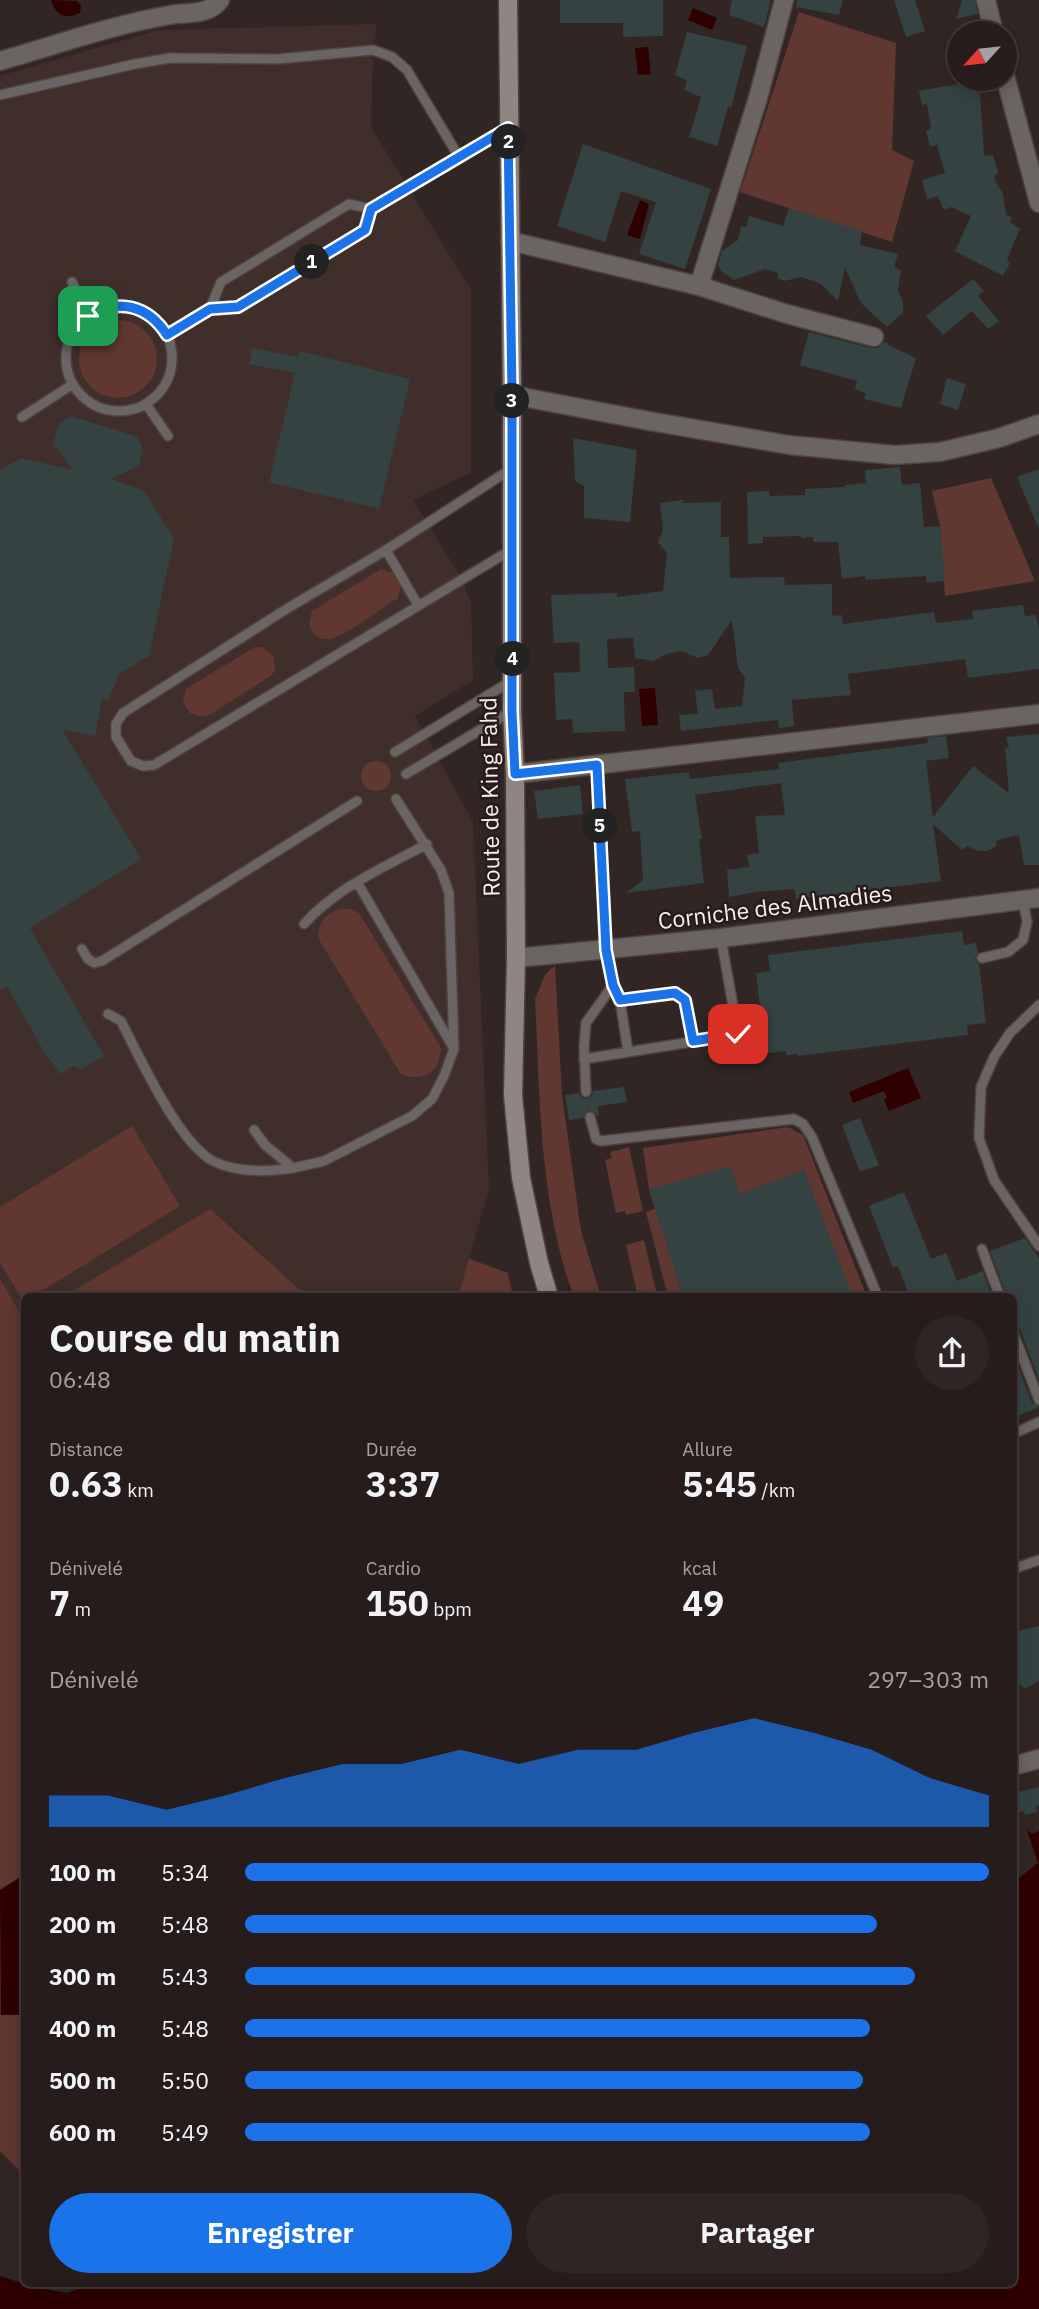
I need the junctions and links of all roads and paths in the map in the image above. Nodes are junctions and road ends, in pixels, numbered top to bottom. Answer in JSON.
{"nodes":[{"id":1,"x":220,"y":0,"type":"edge"},
{"id":2,"x":508,"y":0,"type":"edge"},
{"id":3,"x":785,"y":0,"type":"edge"},
{"id":4,"x":986,"y":0,"type":"edge"},
{"id":5,"x":991,"y":21,"type":"edge"},
{"id":6,"x":0,"y":61,"type":"edge"},
{"id":7,"x":1009,"y":91,"type":"edge"},
{"id":8,"x":0,"y":96,"type":"edge"},
{"id":9,"x":508,"y":128,"type":"junction"},
{"id":10,"x":459,"y":157,"type":"junction"},
{"id":11,"x":1039,"y":203,"type":"edge"},
{"id":12,"x":371,"y":209,"type":"junction"},
{"id":13,"x":510,"y":241,"type":"junction"},
{"id":14,"x":72,"y":282,"type":"dead end"},
{"id":15,"x":699,"y":286,"type":"junction"},
{"id":16,"x":210,"y":309,"type":"junction"},
{"id":17,"x":88,"y":316,"type":"junction"},
{"id":18,"x":167,"y":335,"type":"junction"},
{"id":19,"x":874,"y":337,"type":"dead end"},
{"id":20,"x":73,"y":384,"type":"junction"},
{"id":21,"x":512,"y":395,"type":"junction"},
{"id":22,"x":146,"y":404,"type":"junction"},
{"id":23,"x":22,"y":417,"type":"dead end"},
{"id":24,"x":1039,"y":424,"type":"edge"},
{"id":25,"x":168,"y":436,"type":"dead end"},
{"id":26,"x":511,"y":469,"type":"junction"},
{"id":27,"x":512,"y":549,"type":"junction"},
{"id":28,"x":386,"y":551,"type":"junction"},
{"id":29,"x":418,"y":605,"type":"junction"},
{"id":30,"x":513,"y":680,"type":"junction"},
{"id":31,"x":512,"y":711,"type":"junction"},
{"id":32,"x":1039,"y":714,"type":"edge"},
{"id":33,"x":395,"y":752,"type":"dead end"},
{"id":34,"x":597,"y":765,"type":"junction"},
{"id":35,"x":406,"y":774,"type":"dead end"},
{"id":36,"x":515,"y":774,"type":"junction"},
{"id":37,"x":396,"y":799,"type":"dead end"},
{"id":38,"x":357,"y":801,"type":"dead end"},
{"id":39,"x":427,"y":844,"type":"junction"},
{"id":40,"x":357,"y":882,"type":"junction"},
{"id":41,"x":1031,"y":899,"type":"edge"},
{"id":42,"x":304,"y":924,"type":"dead end"},
{"id":43,"x":721,"y":938,"type":"junction"},
{"id":44,"x":82,"y":949,"type":"dead end"},
{"id":45,"x":606,"y":950,"type":"junction"},
{"id":46,"x":516,"y":958,"type":"junction"},
{"id":47,"x":982,"y":958,"type":"dead end"},
{"id":48,"x":613,"y":985,"type":"junction"},
{"id":49,"x":620,"y":1000,"type":"junction"},
{"id":50,"x":1039,"y":1005,"type":"edge"},
{"id":51,"x":108,"y":1014,"type":"dead end"},
{"id":52,"x":754,"y":1032,"type":"dead end"},
{"id":53,"x":738,"y":1034,"type":"junction"},
{"id":54,"x":693,"y":1041,"type":"junction"},
{"id":55,"x":454,"y":1049,"type":"junction"},
{"id":56,"x":628,"y":1052,"type":"junction"},
{"id":57,"x":584,"y":1059,"type":"junction"},
{"id":58,"x":586,"y":1092,"type":"dead end"},
{"id":59,"x":590,"y":1117,"type":"dead end"},
{"id":60,"x":254,"y":1130,"type":"dead end"},
{"id":61,"x":293,"y":1168,"type":"junction"},
{"id":62,"x":1039,"y":1246,"type":"edge"},
{"id":63,"x":982,"y":1250,"type":"dead end"},
{"id":64,"x":548,"y":1293,"type":"edge"},
{"id":65,"x":876,"y":1293,"type":"edge"},
{"id":66,"x":998,"y":1293,"type":"edge"},
{"id":67,"x":1017,"y":1342,"type":"edge"},
{"id":68,"x":1039,"y":1400,"type":"edge"},
{"id":69,"x":1039,"y":1423,"type":"edge"},
{"id":70,"x":1017,"y":1432,"type":"edge"},
{"id":71,"x":1039,"y":1560,"type":"edge"},
{"id":72,"x":1017,"y":1568,"type":"edge"},
{"id":73,"x":1039,"y":1759,"type":"edge"},
{"id":74,"x":1017,"y":1765,"type":"edge"}],
"edges":[{"from":1,"to":6,"type":"street"},
{"from":2,"to":9,"type":"street","name":"Route de King Fahd"},
{"from":3,"to":15,"type":"street"},
{"from":4,"to":5,"type":"street"},
{"from":7,"to":11,"type":"street"},
{"from":8,"to":10,"type":"lane"},
{"from":9,"to":10,"type":"lane"},
{"from":9,"to":13,"type":"street","name":"Route de King Fahd"},
{"from":10,"to":12,"type":"lane"},
{"from":12,"to":16,"type":"lane"},
{"from":12,"to":16,"type":"lane"},
{"from":13,"to":15,"type":"street"},
{"from":13,"to":21,"type":"street","name":"Route de King Fahd"},
{"from":14,"to":17,"type":"lane"},
{"from":15,"to":19,"type":"street"},
{"from":16,"to":18,"type":"lane"},
{"from":17,"to":18,"type":"lane"},
{"from":17,"to":20,"type":"lane"},
{"from":18,"to":22,"type":"lane"},
{"from":20,"to":22,"type":"lane"},
{"from":20,"to":23,"type":"lane"},
{"from":21,"to":24,"type":"street"},
{"from":21,"to":26,"type":"street","name":"Route de King Fahd"},
{"from":22,"to":25,"type":"lane"},
{"from":26,"to":27,"type":"street","name":"Route de King Fahd"},
{"from":26,"to":28,"type":"lane"},
{"from":27,"to":29,"type":"lane"},
{"from":27,"to":30,"type":"street","name":"Route de King Fahd"},
{"from":28,"to":29,"type":"lane"},
{"from":28,"to":29,"type":"lane"},
{"from":30,"to":31,"type":"street","name":"Route de King Fahd"},
{"from":30,"to":33,"type":"lane"},
{"from":31,"to":35,"type":"lane"},
{"from":31,"to":36,"type":"street","name":"Route de King Fahd"},
{"from":32,"to":34,"type":"street"},
{"from":34,"to":36,"type":"street"},
{"from":34,"to":45,"type":"lane"},
{"from":36,"to":46,"type":"street","name":"Route de King Fahd"},
{"from":37,"to":39,"type":"lane"},
{"from":38,"to":44,"type":"lane"},
{"from":39,"to":40,"type":"lane"},
{"from":39,"to":55,"type":"lane"},
{"from":40,"to":42,"type":"lane"},
{"from":40,"to":55,"type":"lane"},
{"from":41,"to":43,"type":"street","name":"Corniche des Almadies"},
{"from":41,"to":47,"type":"lane"},
{"from":43,"to":45,"type":"street","name":"Corniche des Almadies"},
{"from":43,"to":53,"type":"lane"},
{"from":45,"to":46,"type":"street","name":"Corniche des Almadies"},
{"from":45,"to":48,"type":"lane"},
{"from":46,"to":64,"type":"street","name":"Route de King Fahd"},
{"from":48,"to":49,"type":"lane"},
{"from":48,"to":57,"type":"lane"},
{"from":49,"to":54,"type":"lane"},
{"from":49,"to":56,"type":"lane"},
{"from":50,"to":62,"type":"lane"},
{"from":51,"to":61,"type":"lane"},
{"from":52,"to":53,"type":"lane"},
{"from":53,"to":54,"type":"lane"},
{"from":54,"to":56,"type":"lane"},
{"from":55,"to":61,"type":"lane"},
{"from":56,"to":57,"type":"lane"},
{"from":57,"to":58,"type":"lane"},
{"from":59,"to":65,"type":"lane"},
{"from":60,"to":61,"type":"lane"},
{"from":63,"to":66,"type":"lane"},
{"from":67,"to":68,"type":"lane"},
{"from":69,"to":70,"type":"lane"},
{"from":71,"to":72,"type":"lane"},
{"from":73,"to":74,"type":"street"}]}
